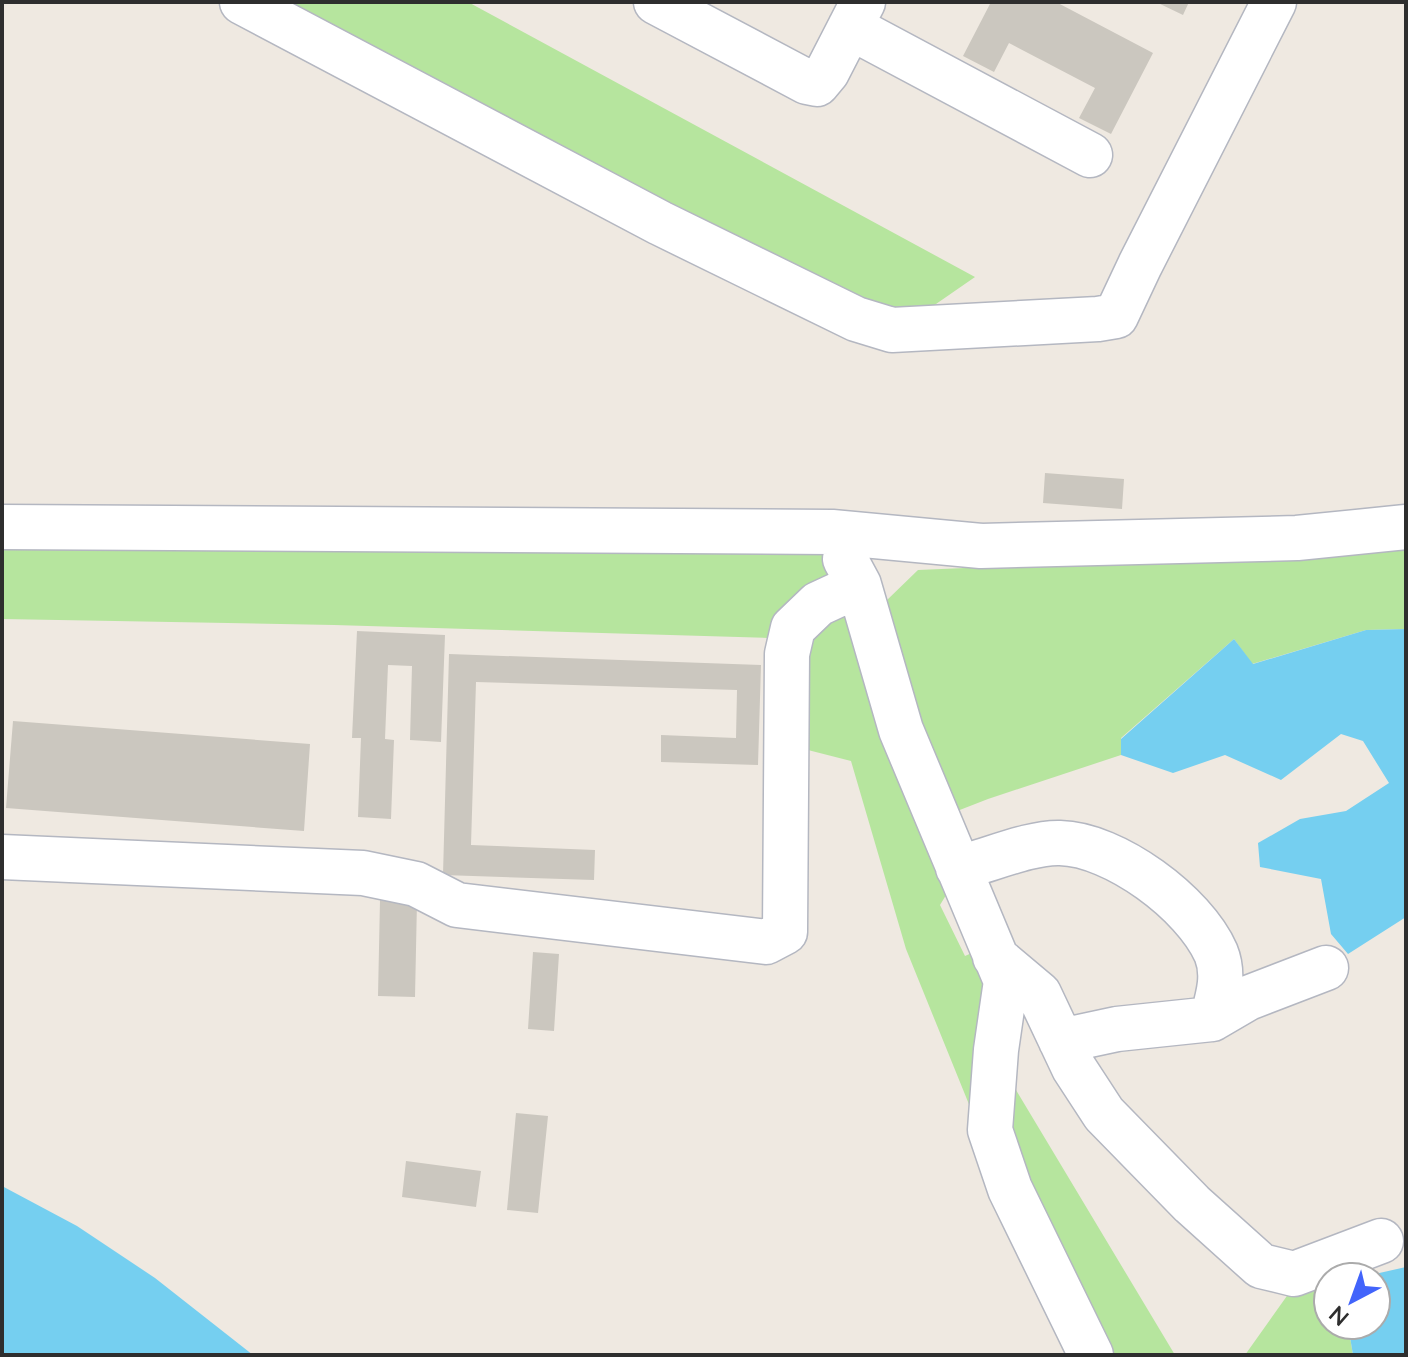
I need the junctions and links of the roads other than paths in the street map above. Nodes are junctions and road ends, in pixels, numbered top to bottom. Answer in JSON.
{"nodes":[{"id":1,"x":242,"y":2,"type":"edge"},
{"id":2,"x":656,"y":2,"type":"edge"},
{"id":3,"x":1274,"y":2,"type":"edge"},
{"id":4,"x":856,"y":14,"type":"edge"},
{"id":5,"x":1090,"y":155,"type":"dead end"},
{"id":6,"x":2,"y":527,"type":"edge"},
{"id":7,"x":1406,"y":527,"type":"edge"},
{"id":8,"x":832,"y":532,"type":"junction"},
{"id":9,"x":859,"y":585,"type":"junction"},
{"id":10,"x":2,"y":857,"type":"edge"},
{"id":11,"x":958,"y":868,"type":"junction"},
{"id":12,"x":995,"y":957,"type":"junction"},
{"id":13,"x":1326,"y":968,"type":"dead end"},
{"id":14,"x":1212,"y":1019,"type":"junction"},
{"id":15,"x":1061,"y":1041,"type":"junction"},
{"id":16,"x":1381,"y":1241,"type":"dead end"},
{"id":17,"x":1091,"y":1355,"type":"edge"}],
"edges":[{"from":1,"to":3,"type":"street"},
{"from":2,"to":4,"type":"street"},
{"from":4,"to":5,"type":"street"},
{"from":6,"to":8,"type":"street"},
{"from":7,"to":8,"type":"street"},
{"from":8,"to":9,"type":"street"},
{"from":9,"to":10,"type":"street"},
{"from":9,"to":11,"type":"street"},
{"from":11,"to":12,"type":"street"},
{"from":11,"to":14,"type":"street"},
{"from":12,"to":15,"type":"street"},
{"from":12,"to":17,"type":"street"},
{"from":13,"to":14,"type":"street"},
{"from":14,"to":15,"type":"street"},
{"from":15,"to":16,"type":"street"}]}
